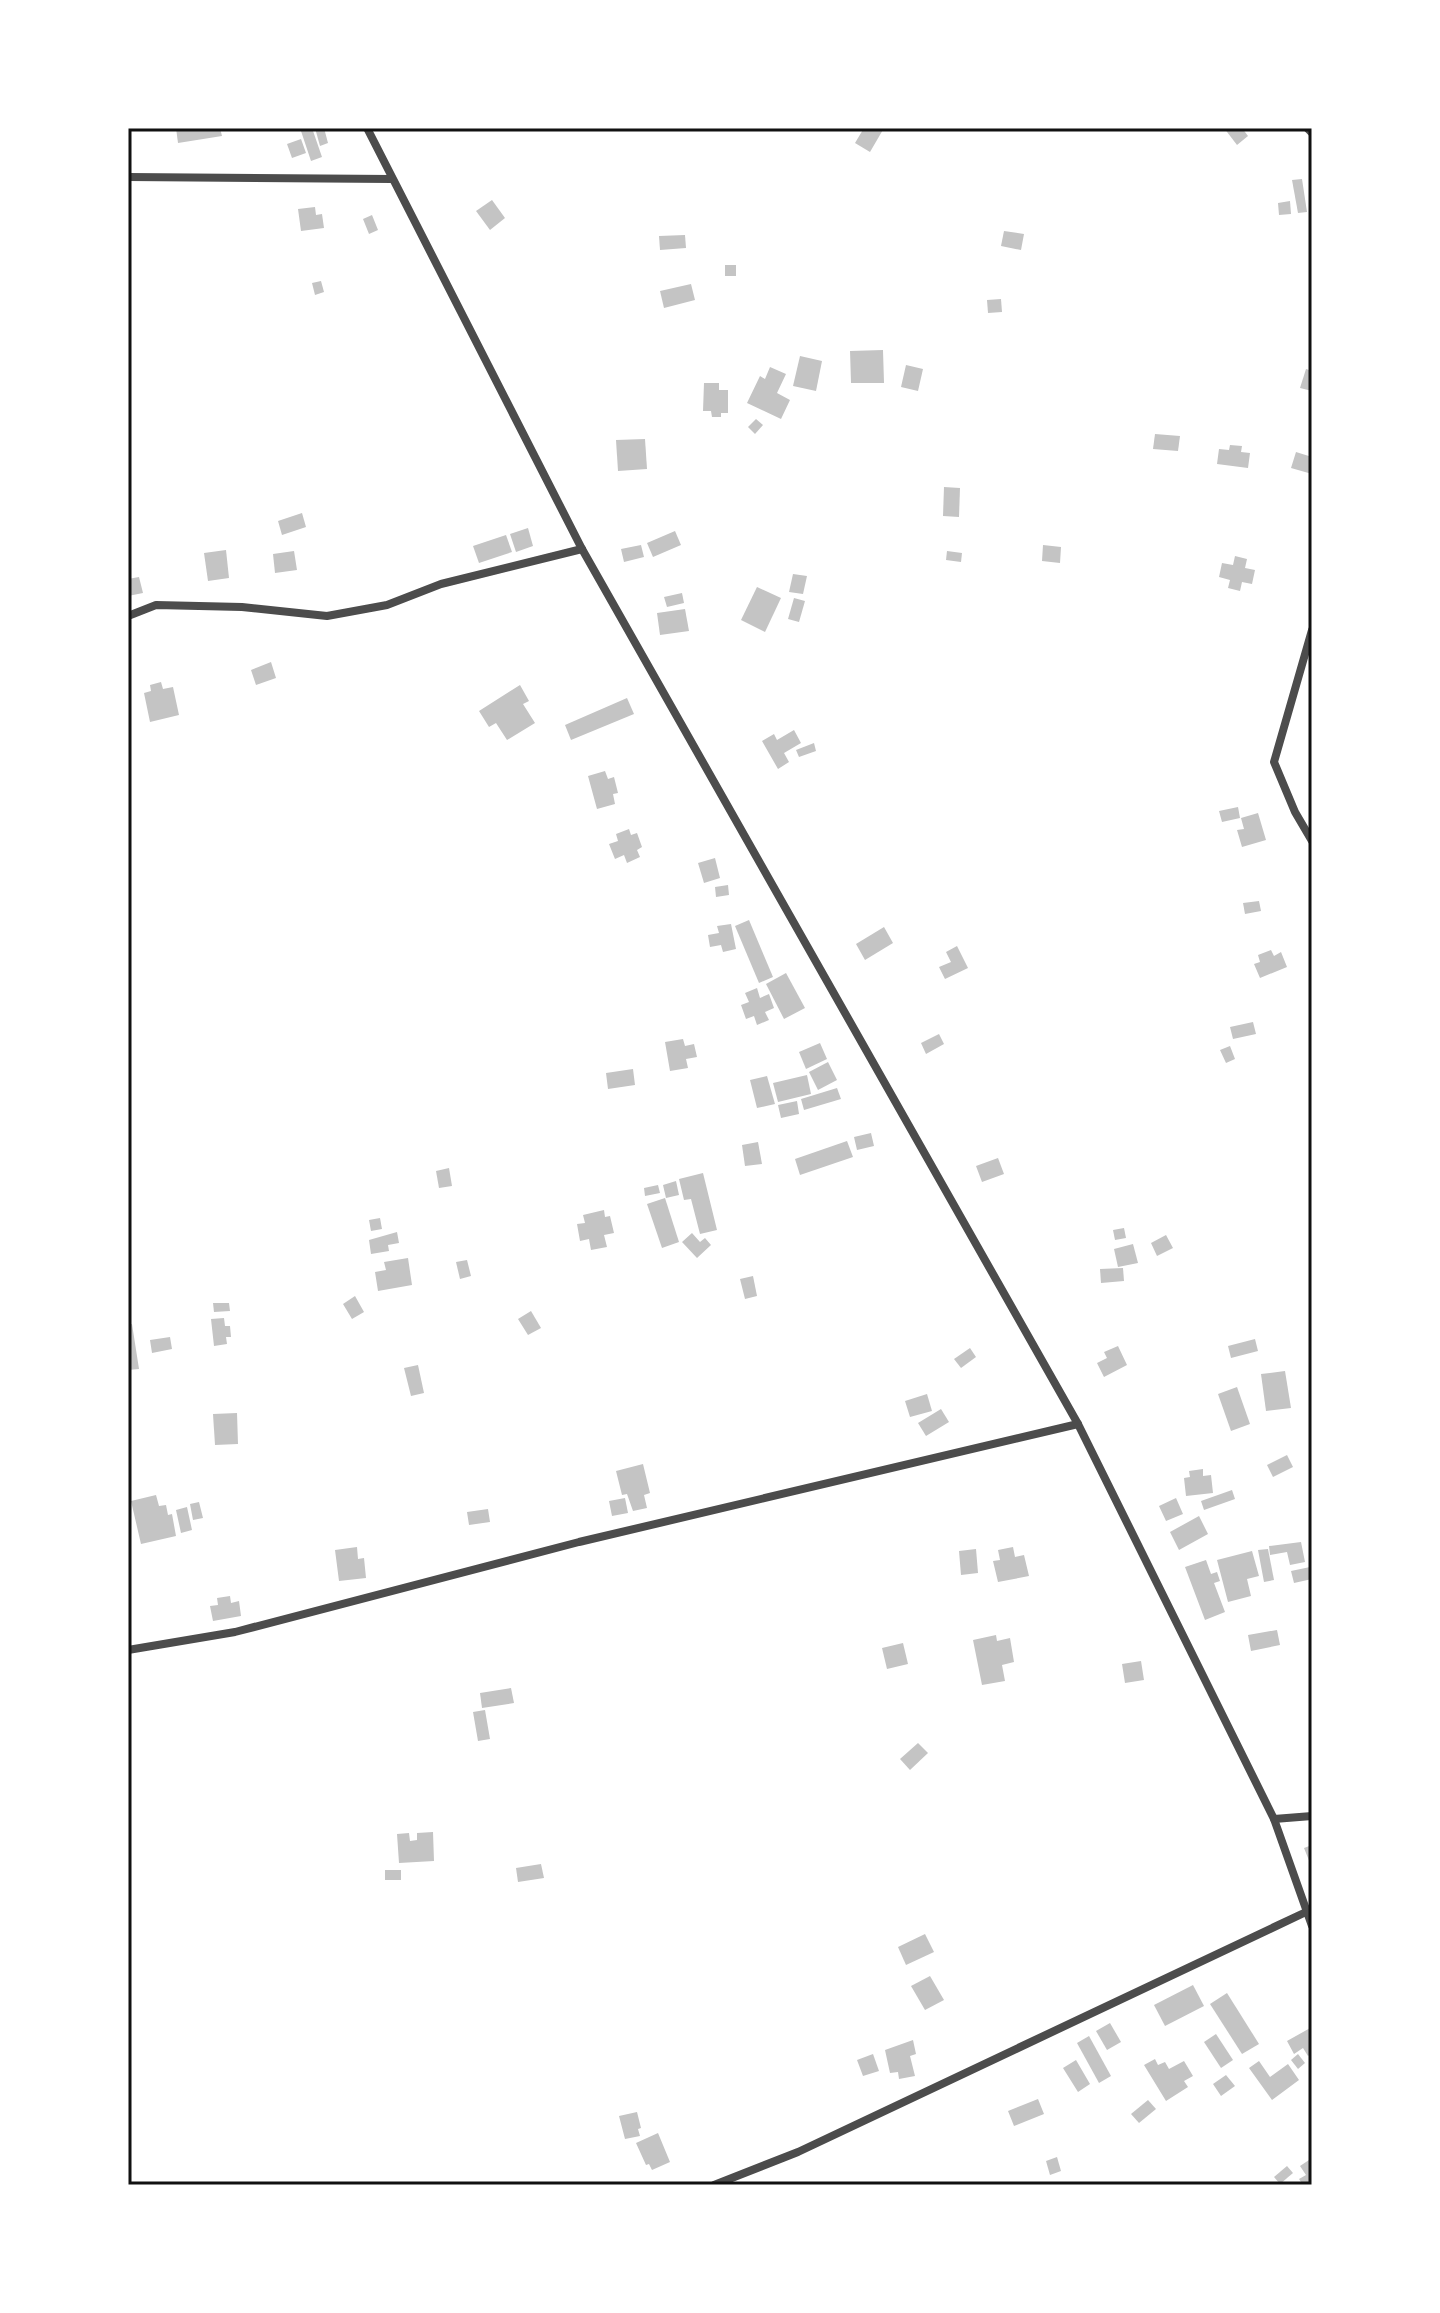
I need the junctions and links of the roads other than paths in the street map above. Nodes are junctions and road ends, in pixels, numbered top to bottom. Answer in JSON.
{"nodes":[{"id":1,"x":367,"y":128,"type":"edge"},
{"id":2,"x":1307,"y":128,"type":"edge"},
{"id":3,"x":1312,"y":133,"type":"edge"},
{"id":4,"x":128,"y":177,"type":"edge"},
{"id":5,"x":392,"y":179,"type":"junction"},
{"id":6,"x":582,"y":549,"type":"junction"},
{"id":7,"x":128,"y":616,"type":"edge"},
{"id":8,"x":1312,"y":630,"type":"edge"},
{"id":9,"x":1312,"y":841,"type":"edge"},
{"id":10,"x":1078,"y":1424,"type":"junction"},
{"id":11,"x":128,"y":1650,"type":"edge"},
{"id":12,"x":1312,"y":1816,"type":"edge"},
{"id":13,"x":1274,"y":1819,"type":"junction"},
{"id":14,"x":1306,"y":1912,"type":"junction"},
{"id":15,"x":1312,"y":1926,"type":"edge"},
{"id":16,"x":714,"y":2185,"type":"edge"}],
"edges":[{"from":1,"to":5,"type":"street"},
{"from":2,"to":3,"type":"street"},
{"from":4,"to":5,"type":"street"},
{"from":5,"to":6,"type":"street"},
{"from":6,"to":7,"type":"street"},
{"from":6,"to":10,"type":"street"},
{"from":8,"to":9,"type":"street"},
{"from":10,"to":11,"type":"street"},
{"from":10,"to":13,"type":"street"},
{"from":12,"to":13,"type":"street"},
{"from":13,"to":14,"type":"street"},
{"from":14,"to":15,"type":"street"},
{"from":14,"to":16,"type":"street"}]}
